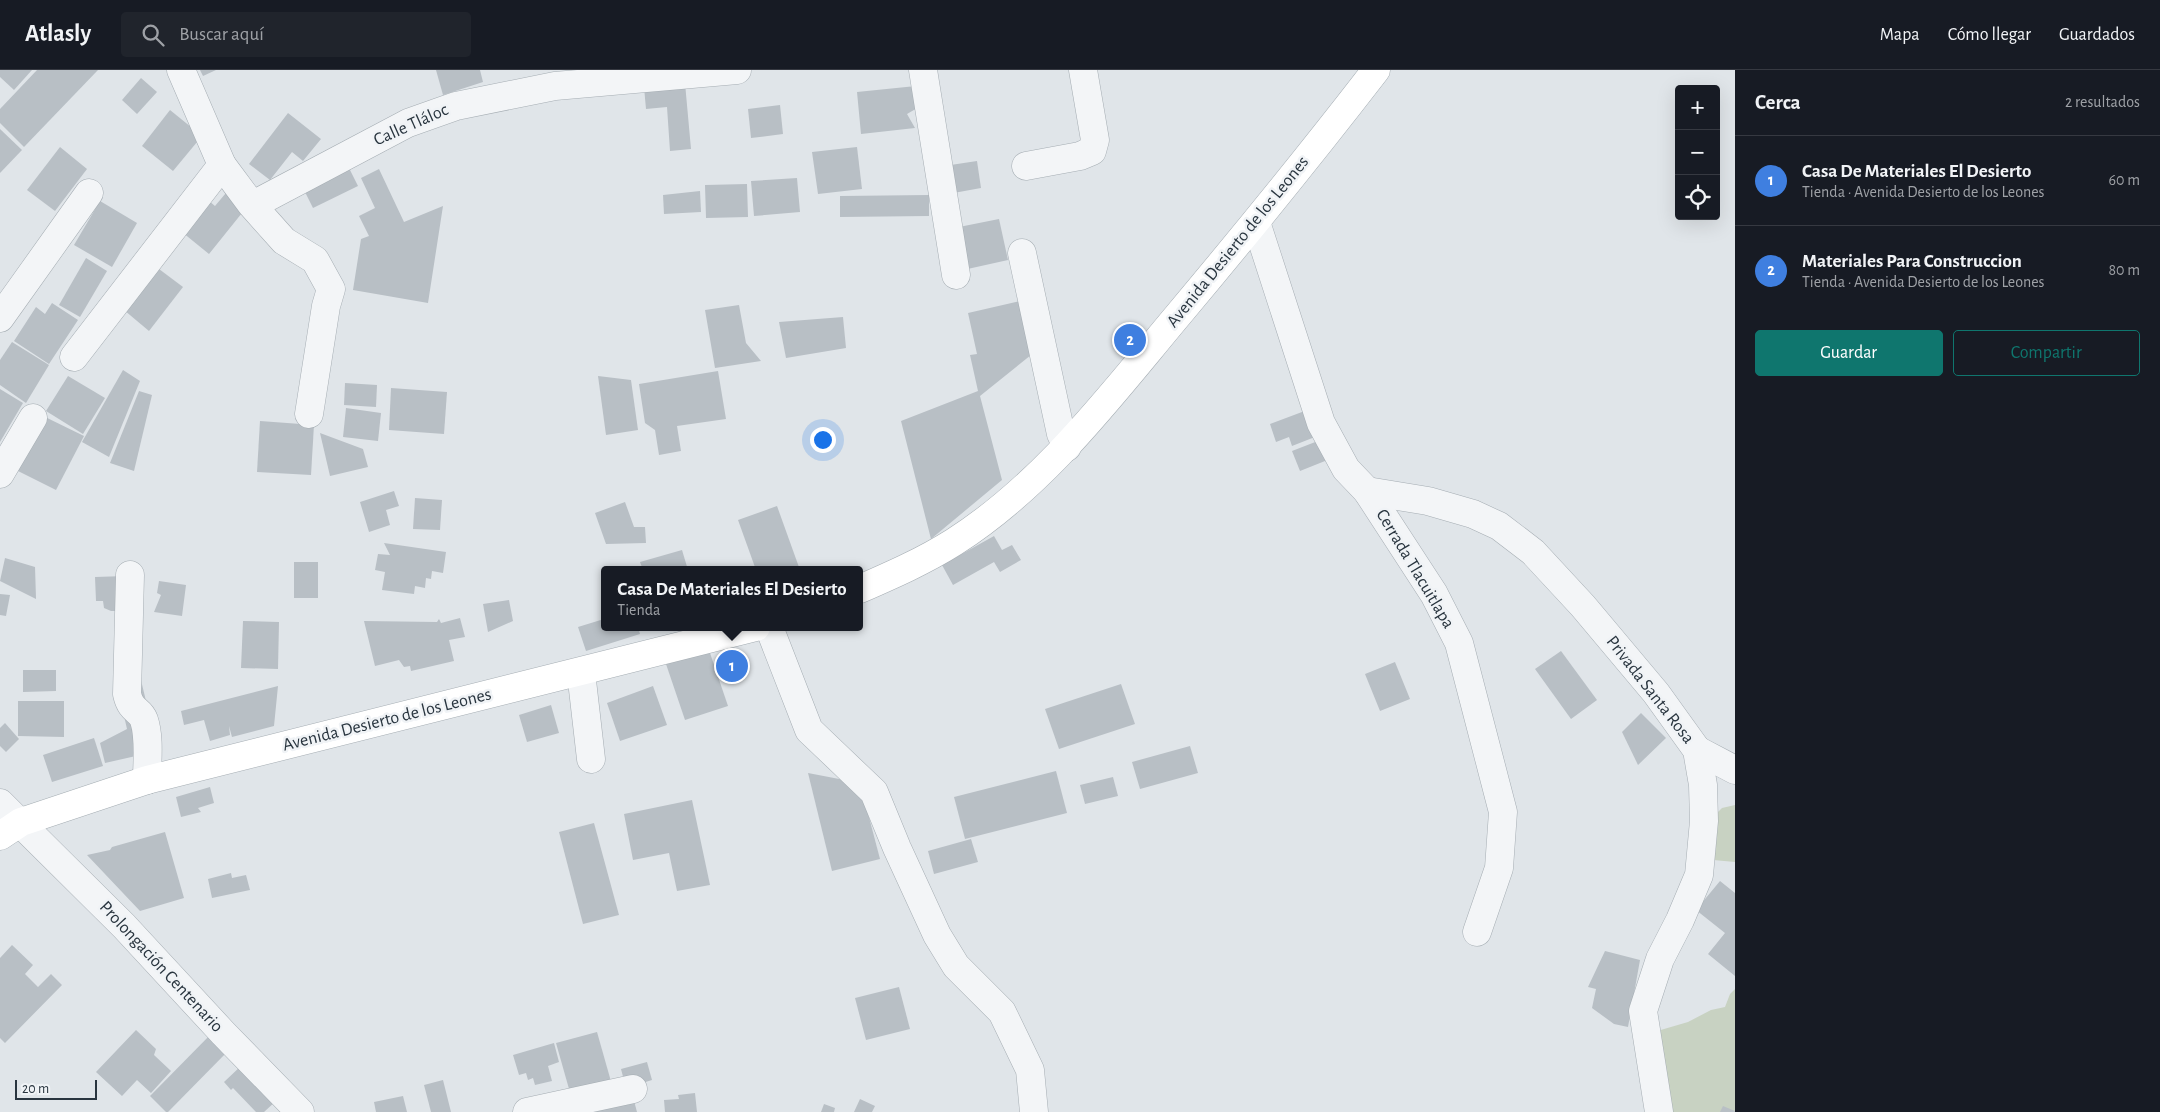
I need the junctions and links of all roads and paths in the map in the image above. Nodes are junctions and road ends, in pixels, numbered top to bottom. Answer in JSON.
{"nodes":[{"id":1,"x":182,"y":70,"type":"edge"},
{"id":2,"x":737,"y":70,"type":"edge"},
{"id":3,"x":923,"y":70,"type":"edge"},
{"id":4,"x":1083,"y":70,"type":"edge"},
{"id":5,"x":1374,"y":71,"type":"edge"},
{"id":6,"x":222,"y":165,"type":"junction"},
{"id":7,"x":1026,"y":166,"type":"dead end"},
{"id":8,"x":89,"y":193,"type":"dead end"},
{"id":9,"x":253,"y":206,"type":"junction"},
{"id":10,"x":1256,"y":222,"type":"junction"},
{"id":11,"x":1022,"y":252,"type":"dead end"},
{"id":12,"x":956,"y":275,"type":"dead end"},
{"id":13,"x":0,"y":318,"type":"edge"},
{"id":14,"x":74,"y":357,"type":"dead end"},
{"id":15,"x":309,"y":414,"type":"dead end"},
{"id":16,"x":33,"y":418,"type":"dead end"},
{"id":17,"x":1067,"y":447,"type":"junction"},
{"id":18,"x":0,"y":474,"type":"edge"},
{"id":19,"x":1367,"y":491,"type":"junction"},
{"id":20,"x":130,"y":575,"type":"dead end"},
{"id":21,"x":863,"y":587,"type":"edge"},
{"id":22,"x":741,"y":631,"type":"edge"},
{"id":23,"x":771,"y":631,"type":"edge"},
{"id":24,"x":582,"y":672,"type":"junction"},
{"id":25,"x":1697,"y":750,"type":"junction"},
{"id":26,"x":591,"y":759,"type":"dead end"},
{"id":27,"x":1735,"y":770,"type":"edge"},
{"id":28,"x":147,"y":780,"type":"junction"},
{"id":29,"x":0,"y":802,"type":"edge"},
{"id":30,"x":11,"y":829,"type":"edge"},
{"id":31,"x":1477,"y":932,"type":"dead end"},
{"id":32,"x":633,"y":1089,"type":"dead end"},
{"id":33,"x":300,"y":1112,"type":"edge"},
{"id":34,"x":527,"y":1112,"type":"edge"},
{"id":35,"x":1034,"y":1112,"type":"edge"},
{"id":36,"x":1659,"y":1112,"type":"edge"}],
"edges":[{"from":1,"to":6,"type":"street"},
{"from":2,"to":9,"type":"street","name":"Calle Tláloc"},
{"from":3,"to":12,"type":"street"},
{"from":4,"to":7,"type":"street"},
{"from":5,"to":10,"type":"street","name":"Avenida Desierto de los Leones"},
{"from":6,"to":9,"type":"street"},
{"from":6,"to":14,"type":"street"},
{"from":8,"to":13,"type":"street"},
{"from":9,"to":15,"type":"street"},
{"from":10,"to":17,"type":"street","name":"Avenida Desierto de los Leones"},
{"from":10,"to":19,"type":"street","name":"Cerrada Tlacuitlapa"},
{"from":11,"to":17,"type":"street"},
{"from":16,"to":18,"type":"street"},
{"from":17,"to":21,"type":"street","name":"Avenida Desierto de los Leones"},
{"from":19,"to":25,"type":"street","name":"Privada Santa Rosa"},
{"from":19,"to":31,"type":"street","name":"Cerrada Tlacuitlapa"},
{"from":20,"to":28,"type":"street"},
{"from":22,"to":24,"type":"street","name":"Avenida Desierto de los Leones"},
{"from":23,"to":35,"type":"street"},
{"from":24,"to":26,"type":"street"},
{"from":24,"to":28,"type":"street","name":"Avenida Desierto de los Leones"},
{"from":25,"to":27,"type":"street"},
{"from":25,"to":36,"type":"street","name":"Privada Santa Rosa"},
{"from":28,"to":30,"type":"street","name":"Avenida Desierto de los Leones"},
{"from":29,"to":30,"type":"street","name":"Prolongación Centenario"},
{"from":30,"to":33,"type":"street","name":"Prolongación Centenario"},
{"from":32,"to":34,"type":"street"}]}
